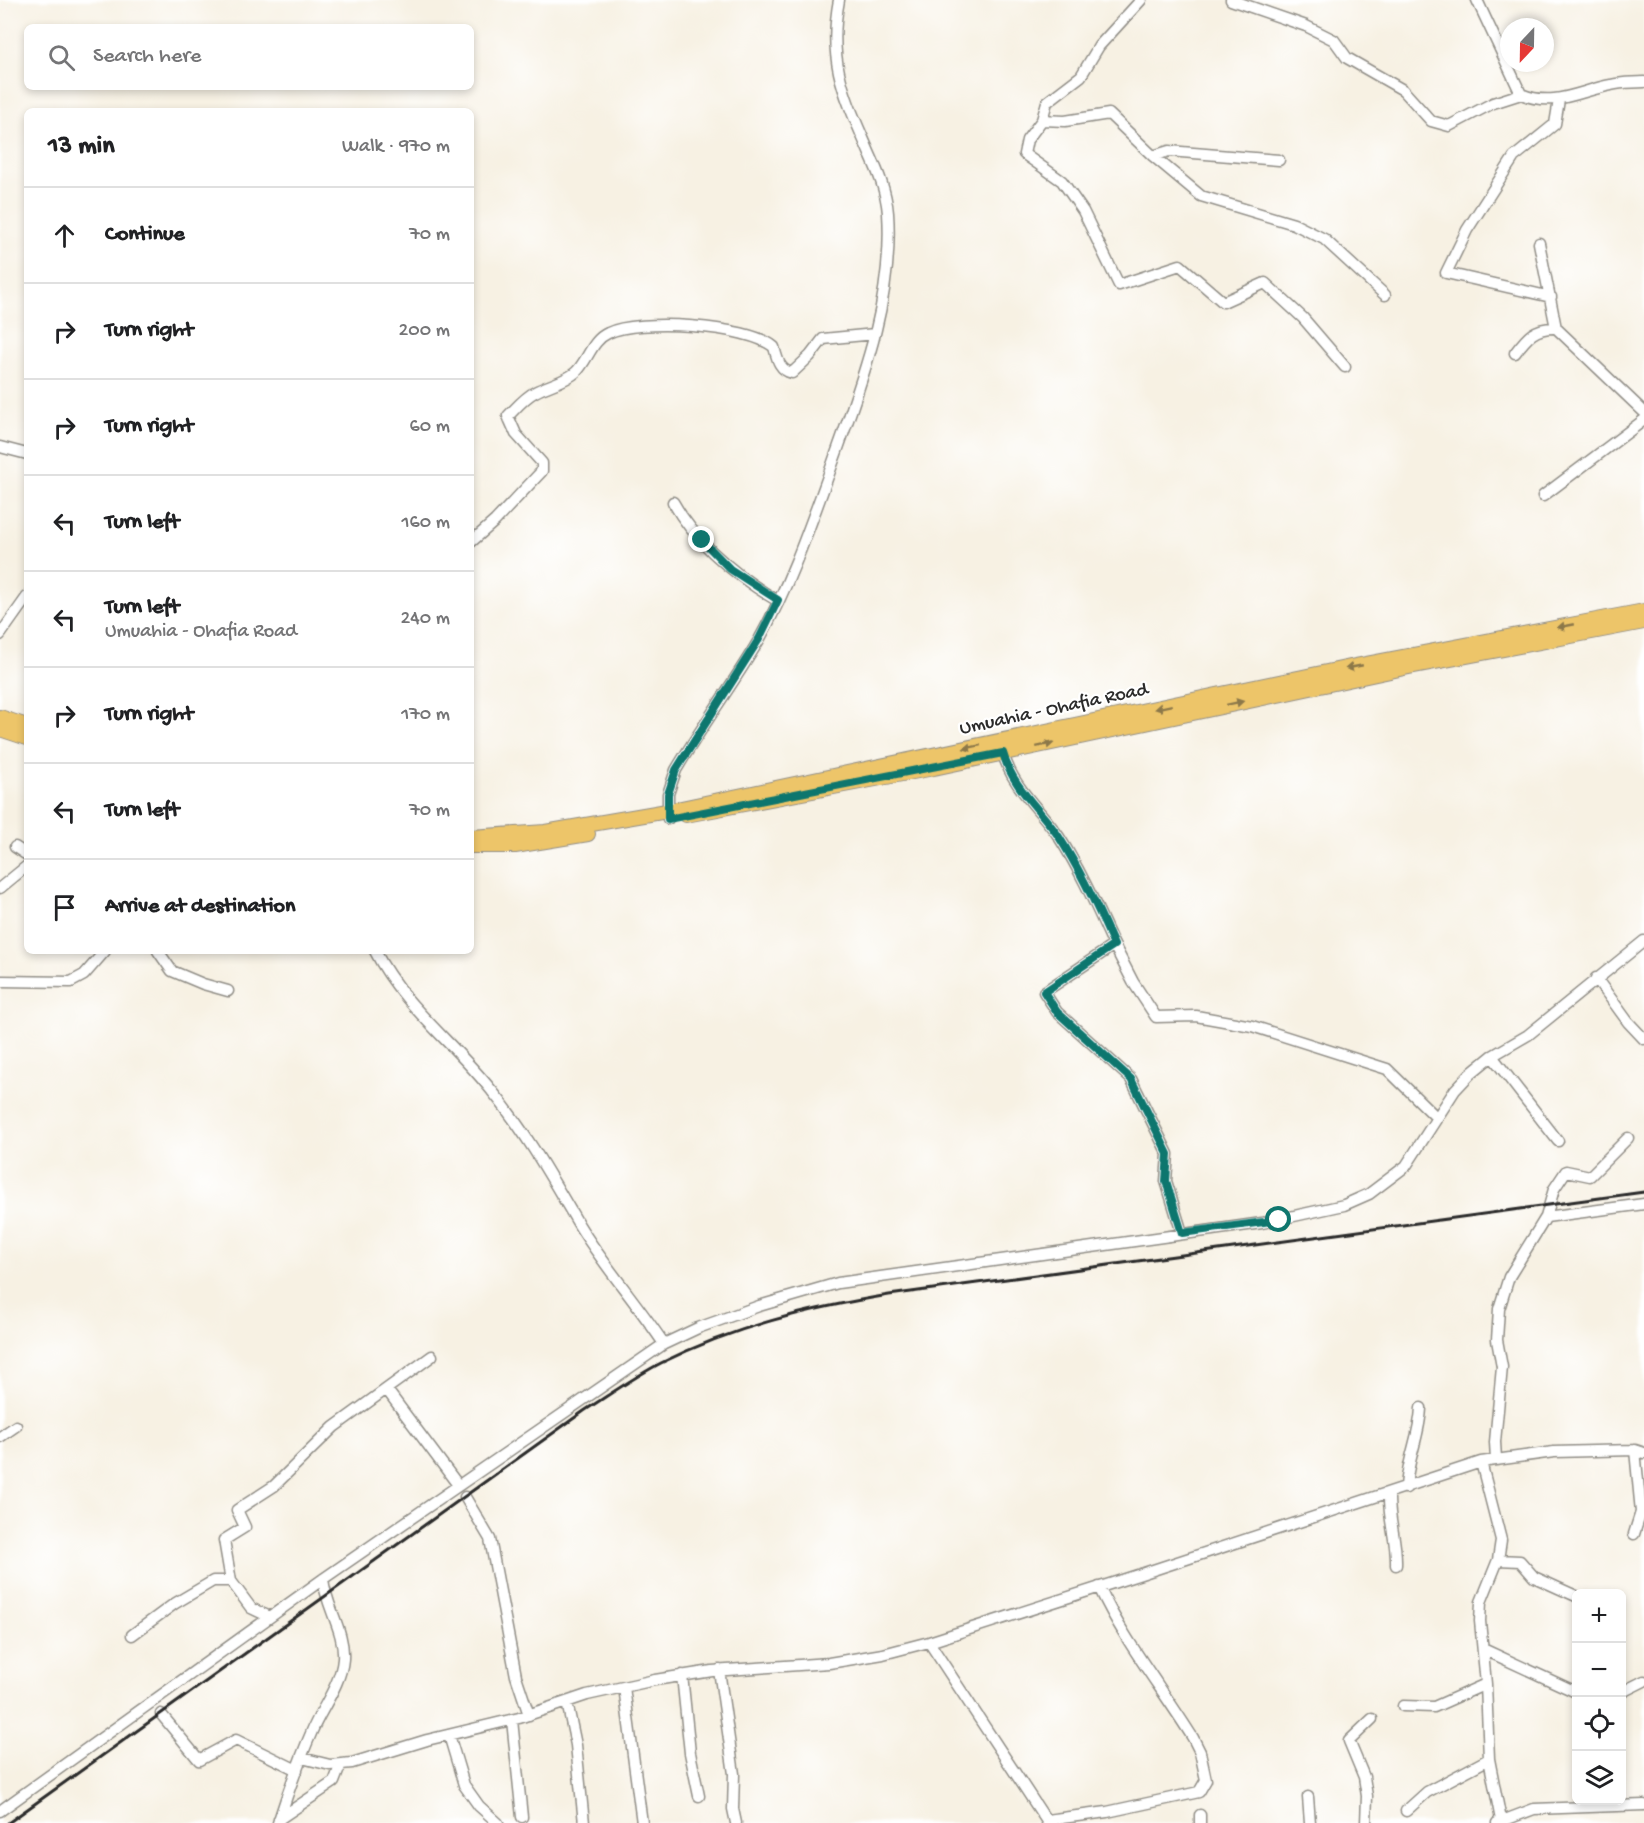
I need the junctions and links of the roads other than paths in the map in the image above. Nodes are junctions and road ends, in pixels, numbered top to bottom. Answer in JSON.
{"nodes":[{"id":1,"x":839,"y":0,"type":"edge"},
{"id":2,"x":1141,"y":0,"type":"edge"},
{"id":3,"x":1231,"y":0,"type":"edge"},
{"id":4,"x":1477,"y":0,"type":"edge"},
{"id":5,"x":1644,"y":82,"type":"edge"},
{"id":6,"x":1521,"y":94,"type":"junction"},
{"id":7,"x":1559,"y":100,"type":"junction"},
{"id":8,"x":1042,"y":120,"type":"junction"},
{"id":9,"x":1153,"y":156,"type":"junction"},
{"id":10,"x":1279,"y":160,"type":"dead end"},
{"id":11,"x":1539,"y":243,"type":"dead end"},
{"id":12,"x":1385,"y":295,"type":"dead end"},
{"id":13,"x":1551,"y":297,"type":"junction"},
{"id":14,"x":1556,"y":328,"type":"junction"},
{"id":15,"x":875,"y":334,"type":"junction"},
{"id":16,"x":1515,"y":353,"type":"dead end"},
{"id":17,"x":1345,"y":367,"type":"dead end"},
{"id":18,"x":1644,"y":412,"type":"edge"},
{"id":19,"x":1644,"y":420,"type":"edge"},
{"id":20,"x":0,"y":447,"type":"edge"},
{"id":21,"x":24,"y":453,"type":"edge"},
{"id":22,"x":1543,"y":496,"type":"dead end"},
{"id":23,"x":673,"y":502,"type":"dead end"},
{"id":24,"x":474,"y":539,"type":"edge"},
{"id":25,"x":24,"y":600,"type":"edge"},
{"id":26,"x":778,"y":600,"type":"junction"},
{"id":27,"x":1644,"y":611,"type":"edge"},
{"id":28,"x":4,"y":619,"type":"edge"},
{"id":29,"x":1635,"y":620,"type":"edge"},
{"id":30,"x":0,"y":635,"type":"edge"},
{"id":31,"x":0,"y":717,"type":"edge"},
{"id":32,"x":24,"y":725,"type":"edge"},
{"id":33,"x":0,"y":729,"type":"edge"},
{"id":34,"x":24,"y":737,"type":"edge"},
{"id":35,"x":1003,"y":753,"type":"junction"},
{"id":36,"x":668,"y":815,"type":"junction"},
{"id":37,"x":474,"y":837,"type":"edge"},
{"id":38,"x":474,"y":846,"type":"edge"},
{"id":39,"x":15,"y":848,"type":"dead end"},
{"id":40,"x":24,"y":853,"type":"edge"},
{"id":41,"x":24,"y":868,"type":"edge"},
{"id":42,"x":0,"y":888,"type":"edge"},
{"id":43,"x":1644,"y":941,"type":"edge"},
{"id":44,"x":1114,"y":945,"type":"junction"},
{"id":45,"x":102,"y":954,"type":"edge"},
{"id":46,"x":160,"y":954,"type":"edge"},
{"id":47,"x":376,"y":954,"type":"edge"},
{"id":48,"x":1596,"y":978,"type":"junction"},
{"id":49,"x":0,"y":981,"type":"edge"},
{"id":50,"x":228,"y":991,"type":"dead end"},
{"id":51,"x":1644,"y":1039,"type":"edge"},
{"id":52,"x":1492,"y":1056,"type":"junction"},
{"id":53,"x":1437,"y":1118,"type":"junction"},
{"id":54,"x":1628,"y":1138,"type":"dead end"},
{"id":55,"x":1558,"y":1141,"type":"dead end"},
{"id":56,"x":1644,"y":1204,"type":"edge"},
{"id":57,"x":1546,"y":1216,"type":"junction"},
{"id":58,"x":1182,"y":1233,"type":"junction"},
{"id":59,"x":664,"y":1344,"type":"junction"},
{"id":60,"x":432,"y":1356,"type":"dead end"},
{"id":61,"x":387,"y":1389,"type":"junction"},
{"id":62,"x":1421,"y":1407,"type":"dead end"},
{"id":63,"x":16,"y":1426,"type":"dead end"},
{"id":64,"x":0,"y":1437,"type":"edge"},
{"id":65,"x":1639,"y":1452,"type":"edge"},
{"id":66,"x":1496,"y":1459,"type":"junction"},
{"id":67,"x":1480,"y":1462,"type":"junction"},
{"id":68,"x":458,"y":1485,"type":"junction"},
{"id":69,"x":1406,"y":1488,"type":"junction"},
{"id":70,"x":1389,"y":1493,"type":"junction"},
{"id":71,"x":465,"y":1497,"type":"dead end"},
{"id":72,"x":1635,"y":1534,"type":"dead end"},
{"id":73,"x":1498,"y":1560,"type":"junction"},
{"id":74,"x":1396,"y":1565,"type":"dead end"},
{"id":75,"x":323,"y":1579,"type":"junction"},
{"id":76,"x":231,"y":1581,"type":"junction"},
{"id":77,"x":1099,"y":1587,"type":"junction"},
{"id":78,"x":1572,"y":1594,"type":"edge"},
{"id":79,"x":270,"y":1617,"type":"junction"},
{"id":80,"x":132,"y":1635,"type":"dead end"},
{"id":81,"x":928,"y":1642,"type":"junction"},
{"id":82,"x":1483,"y":1649,"type":"junction"},
{"id":83,"x":719,"y":1670,"type":"junction"},
{"id":84,"x":682,"y":1676,"type":"junction"},
{"id":85,"x":1644,"y":1681,"type":"edge"},
{"id":86,"x":1486,"y":1684,"type":"junction"},
{"id":87,"x":624,"y":1687,"type":"junction"},
{"id":88,"x":1572,"y":1690,"type":"edge"},
{"id":89,"x":1626,"y":1690,"type":"edge"},
{"id":90,"x":567,"y":1702,"type":"junction"},
{"id":91,"x":1403,"y":1706,"type":"dead end"},
{"id":92,"x":161,"y":1714,"type":"dead end"},
{"id":93,"x":529,"y":1715,"type":"junction"},
{"id":94,"x":1372,"y":1719,"type":"dead end"},
{"id":95,"x":512,"y":1720,"type":"junction"},
{"id":96,"x":449,"y":1735,"type":"junction"},
{"id":97,"x":302,"y":1758,"type":"junction"},
{"id":98,"x":1489,"y":1759,"type":"junction"},
{"id":99,"x":341,"y":1764,"type":"junction"},
{"id":100,"x":297,"y":1770,"type":"junction"},
{"id":101,"x":699,"y":1796,"type":"dead end"},
{"id":102,"x":1308,"y":1797,"type":"dead end"},
{"id":103,"x":1644,"y":1805,"type":"edge"},
{"id":104,"x":0,"y":1811,"type":"edge"},
{"id":105,"x":1406,"y":1811,"type":"dead end"},
{"id":106,"x":522,"y":1817,"type":"dead end"},
{"id":107,"x":277,"y":1821,"type":"edge"},
{"id":108,"x":1048,"y":1822,"type":"edge"},
{"id":109,"x":1499,"y":1822,"type":"edge"},
{"id":110,"x":498,"y":1823,"type":"edge"},
{"id":111,"x":584,"y":1823,"type":"edge"},
{"id":112,"x":642,"y":1823,"type":"edge"},
{"id":113,"x":736,"y":1823,"type":"edge"},
{"id":114,"x":1310,"y":1823,"type":"edge"},
{"id":115,"x":1366,"y":1823,"type":"edge"}],
"edges":[{"from":1,"to":15,"type":"street"},
{"from":2,"to":8,"type":"street"},
{"from":3,"to":6,"type":"street"},
{"from":4,"to":6,"type":"street"},
{"from":5,"to":7,"type":"street"},
{"from":6,"to":7,"type":"street"},
{"from":7,"to":13,"type":"street"},
{"from":8,"to":9,"type":"street"},
{"from":8,"to":17,"type":"street"},
{"from":9,"to":10,"type":"street"},
{"from":9,"to":12,"type":"street"},
{"from":11,"to":13,"type":"street"},
{"from":13,"to":14,"type":"street"},
{"from":14,"to":16,"type":"street"},
{"from":14,"to":18,"type":"street"},
{"from":15,"to":24,"type":"street"},
{"from":15,"to":26,"type":"street"},
{"from":19,"to":22,"type":"street"},
{"from":20,"to":21,"type":"street"},
{"from":23,"to":26,"type":"street"},
{"from":25,"to":28,"type":"street"},
{"from":26,"to":36,"type":"street"},
{"from":27,"to":29,"type":"main road","name":"Umuahia - Ohafia Road"},
{"from":28,"to":30,"type":"street"},
{"from":35,"to":29,"type":"main road","name":"Umuahia - Ohafia Road","one_way":true},
{"from":29,"to":36,"type":"main road","name":"Umuahia - Ohafia Road","one_way":true},
{"from":31,"to":32,"type":"main road"},
{"from":33,"to":34,"type":"main road"},
{"from":35,"to":36,"type":"main road","name":"Umuahia - Ohafia Road"},
{"from":35,"to":44,"type":"street"},
{"from":36,"to":37,"type":"main road","name":"Umuahia - Ohafia Road"},
{"from":36,"to":38,"type":"main road","name":"Umuahia - Ohafia Road"},
{"from":39,"to":40,"type":"street"},
{"from":41,"to":42,"type":"street"},
{"from":43,"to":48,"type":"street"},
{"from":44,"to":53,"type":"street"},
{"from":44,"to":58,"type":"street"},
{"from":45,"to":49,"type":"street"},
{"from":46,"to":50,"type":"street"},
{"from":47,"to":59,"type":"street"},
{"from":48,"to":51,"type":"street"},
{"from":48,"to":52,"type":"street"},
{"from":52,"to":53,"type":"street"},
{"from":52,"to":55,"type":"street"},
{"from":53,"to":58,"type":"street"},
{"from":54,"to":57,"type":"street"},
{"from":56,"to":57,"type":"street"},
{"from":57,"to":66,"type":"street"},
{"from":58,"to":59,"type":"street"},
{"from":59,"to":68,"type":"street"},
{"from":60,"to":61,"type":"street"},
{"from":61,"to":68,"type":"street"},
{"from":61,"to":76,"type":"street"},
{"from":62,"to":69,"type":"street"},
{"from":63,"to":64,"type":"street"},
{"from":65,"to":66,"type":"street"},
{"from":65,"to":72,"type":"street"},
{"from":66,"to":67,"type":"street"},
{"from":67,"to":69,"type":"street"},
{"from":67,"to":73,"type":"street"},
{"from":68,"to":75,"type":"street"},
{"from":69,"to":70,"type":"street"},
{"from":70,"to":74,"type":"street"},
{"from":70,"to":77,"type":"street"},
{"from":71,"to":93,"type":"street"},
{"from":73,"to":78,"type":"street"},
{"from":73,"to":82,"type":"street"},
{"from":75,"to":79,"type":"street"},
{"from":75,"to":97,"type":"street"},
{"from":76,"to":79,"type":"street"},
{"from":76,"to":80,"type":"street"},
{"from":77,"to":81,"type":"street"},
{"from":77,"to":108,"type":"street"},
{"from":79,"to":104,"type":"street"},
{"from":81,"to":83,"type":"street"},
{"from":81,"to":108,"type":"street"},
{"from":82,"to":86,"type":"street"},
{"from":82,"to":88,"type":"street"},
{"from":83,"to":84,"type":"street"},
{"from":83,"to":113,"type":"street"},
{"from":84,"to":87,"type":"street"},
{"from":84,"to":101,"type":"street"},
{"from":85,"to":89,"type":"street"},
{"from":86,"to":91,"type":"street"},
{"from":86,"to":98,"type":"street"},
{"from":87,"to":90,"type":"street"},
{"from":87,"to":112,"type":"street"},
{"from":90,"to":93,"type":"street"},
{"from":90,"to":111,"type":"street"},
{"from":92,"to":100,"type":"street"},
{"from":93,"to":95,"type":"street"},
{"from":94,"to":115,"type":"street"},
{"from":95,"to":96,"type":"street"},
{"from":95,"to":106,"type":"street"},
{"from":96,"to":99,"type":"street"},
{"from":96,"to":110,"type":"street"},
{"from":97,"to":99,"type":"street"},
{"from":97,"to":100,"type":"street"},
{"from":98,"to":105,"type":"street"},
{"from":98,"to":109,"type":"street"},
{"from":99,"to":107,"type":"street"},
{"from":100,"to":107,"type":"street"},
{"from":102,"to":114,"type":"street"},
{"from":103,"to":109,"type":"street"}]}
